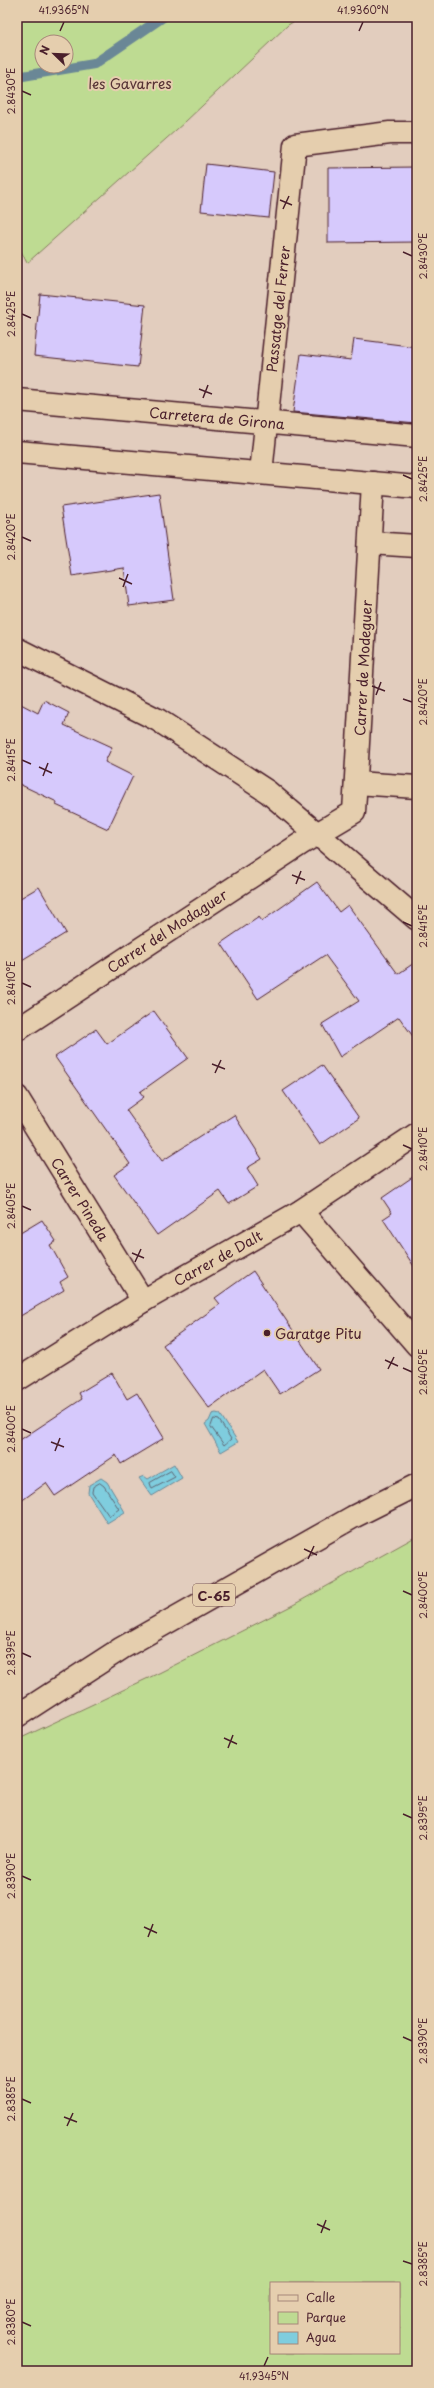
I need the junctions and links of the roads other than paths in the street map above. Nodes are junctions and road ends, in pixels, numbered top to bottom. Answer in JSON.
{"nodes":[{"id":1,"x":417,"y":133,"type":"edge"},
{"id":2,"x":17,"y":400,"type":"edge"},
{"id":3,"x":266,"y":422,"type":"junction"},
{"id":4,"x":417,"y":436,"type":"edge"},
{"id":5,"x":17,"y":452,"type":"edge"},
{"id":6,"x":260,"y":473,"type":"junction"},
{"id":7,"x":373,"y":483,"type":"junction"},
{"id":8,"x":417,"y":486,"type":"edge"},
{"id":9,"x":370,"y":543,"type":"junction"},
{"id":10,"x":417,"y":546,"type":"edge"},
{"id":11,"x":17,"y":650,"type":"edge"},
{"id":12,"x":356,"y":783,"type":"junction"},
{"id":13,"x":417,"y":787,"type":"edge"},
{"id":14,"x":318,"y":833,"type":"junction"},
{"id":15,"x":417,"y":919,"type":"edge"},
{"id":16,"x":17,"y":1030,"type":"edge"},
{"id":17,"x":17,"y":1097,"type":"edge"},
{"id":18,"x":417,"y":1134,"type":"edge"},
{"id":19,"x":301,"y":1211,"type":"junction"},
{"id":20,"x":143,"y":1301,"type":"junction"},
{"id":21,"x":417,"y":1345,"type":"edge"},
{"id":22,"x":17,"y":1380,"type":"edge"},
{"id":23,"x":417,"y":1485,"type":"edge"},
{"id":24,"x":17,"y":1716,"type":"edge"}],
"edges":[{"from":1,"to":3,"type":"street","name":"Passatge del Ferrer"},
{"from":2,"to":3,"type":"street","name":"Carretera de Girona"},
{"from":3,"to":4,"type":"street","name":"Carretera de Girona"},
{"from":3,"to":6,"type":"street","name":"Passatge del Ferrer"},
{"from":5,"to":6,"type":"street"},
{"from":6,"to":7,"type":"street"},
{"from":7,"to":8,"type":"street"},
{"from":7,"to":9,"type":"street","name":"Carrer de Modeguer"},
{"from":9,"to":10,"type":"street"},
{"from":9,"to":12,"type":"street","name":"Carrer de Modeguer"},
{"from":11,"to":14,"type":"street"},
{"from":12,"to":13,"type":"street"},
{"from":12,"to":14,"type":"street","name":"Carrer de Modeguer"},
{"from":14,"to":15,"type":"street"},
{"from":14,"to":16,"type":"street","name":"Carrer del Modaguer"},
{"from":17,"to":20,"type":"street","name":"Carrer Pineda"},
{"from":18,"to":19,"type":"street","name":"Carrer de Dalt"},
{"from":19,"to":20,"type":"street","name":"Carrer de Dalt"},
{"from":19,"to":21,"type":"street"},
{"from":20,"to":22,"type":"street","name":"Carrer de Dalt"},
{"from":23,"to":24,"type":"street","number":"C-65"}]}
